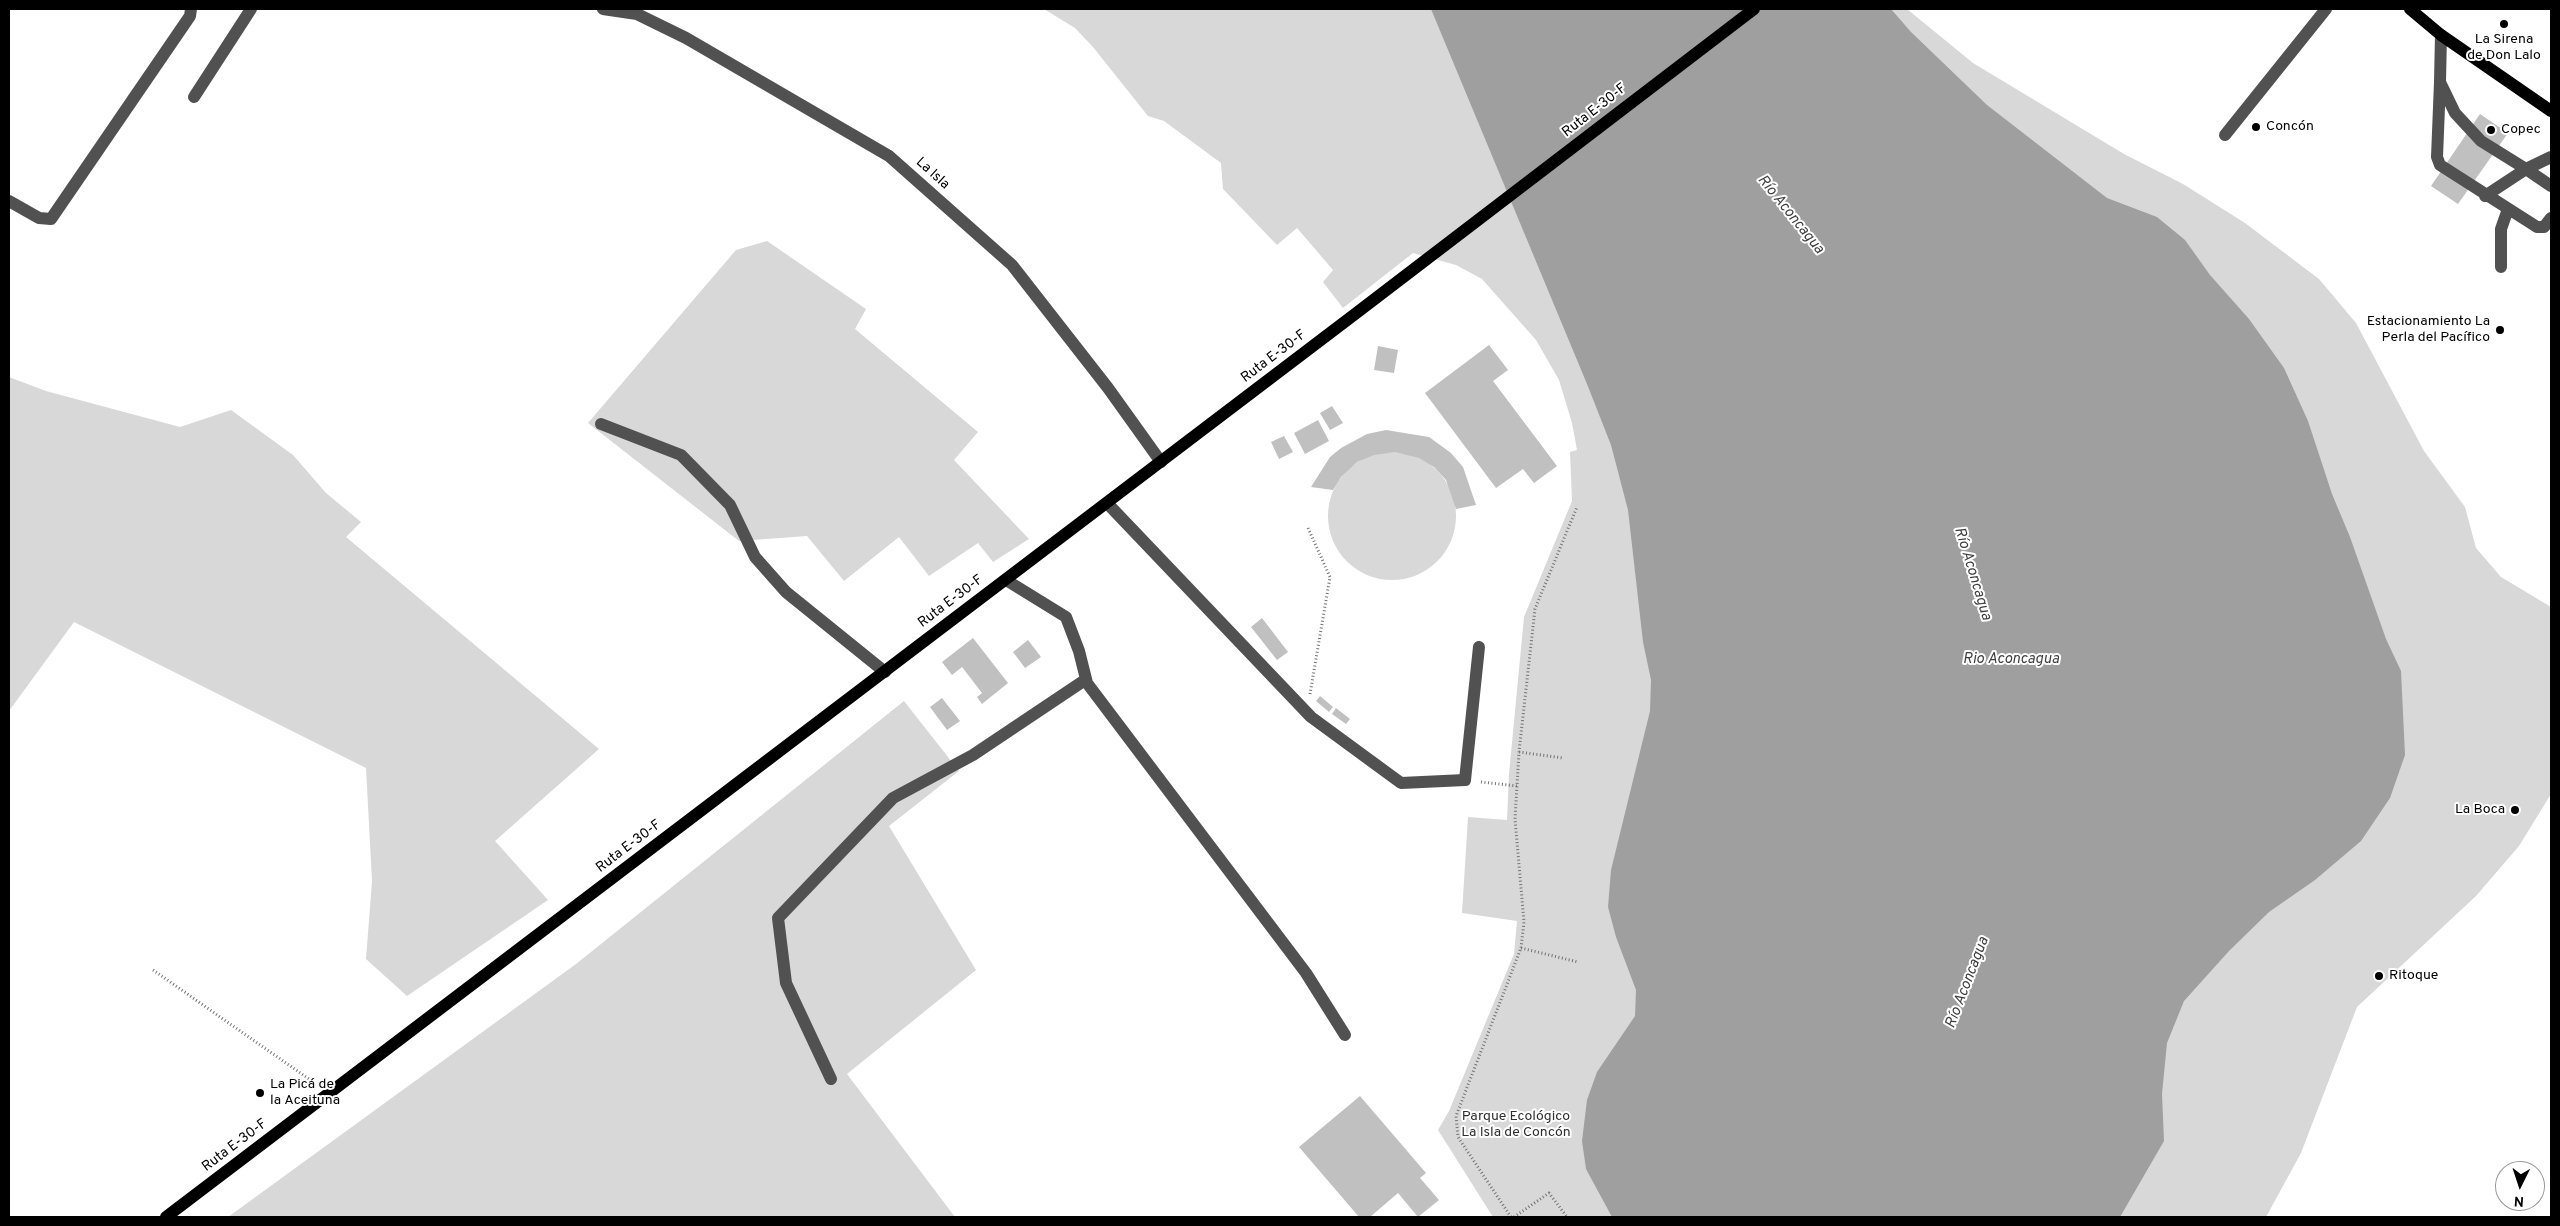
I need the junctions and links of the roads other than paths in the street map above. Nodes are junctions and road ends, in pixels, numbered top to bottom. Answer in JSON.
{"nodes":[{"id":1,"x":191,"y":9,"type":"edge"},
{"id":2,"x":251,"y":9,"type":"edge"},
{"id":3,"x":603,"y":9,"type":"edge"},
{"id":4,"x":1754,"y":9,"type":"edge"},
{"id":5,"x":2326,"y":9,"type":"edge"},
{"id":6,"x":2410,"y":9,"type":"edge"},
{"id":7,"x":2442,"y":35,"type":"junction"},
{"id":8,"x":2440,"y":82,"type":"junction"},
{"id":9,"x":194,"y":97,"type":"dead end"},
{"id":10,"x":2551,"y":111,"type":"edge"},
{"id":11,"x":2225,"y":135,"type":"dead end"},
{"id":12,"x":2551,"y":157,"type":"edge"},
{"id":13,"x":2526,"y":169,"type":"junction"},
{"id":14,"x":2551,"y":186,"type":"edge"},
{"id":15,"x":2485,"y":196,"type":"junction"},
{"id":16,"x":9,"y":201,"type":"edge"},
{"id":17,"x":2508,"y":210,"type":"junction"},
{"id":18,"x":2551,"y":218,"type":"edge"},
{"id":19,"x":2501,"y":267,"type":"dead end"},
{"id":20,"x":601,"y":424,"type":"dead end"},
{"id":21,"x":1161,"y":462,"type":"junction"},
{"id":22,"x":1107,"y":503,"type":"junction"},
{"id":23,"x":1006,"y":580,"type":"junction"},
{"id":24,"x":1479,"y":647,"type":"dead end"},
{"id":25,"x":885,"y":672,"type":"junction"},
{"id":26,"x":1085,"y":680,"type":"junction"},
{"id":27,"x":1345,"y":1035,"type":"dead end"},
{"id":28,"x":831,"y":1079,"type":"dead end"},
{"id":29,"x":166,"y":1217,"type":"edge"}],
"edges":[{"from":1,"to":16,"type":"street"},
{"from":2,"to":9,"type":"street"},
{"from":3,"to":21,"type":"street","name":"La Isla"},
{"from":4,"to":21,"type":"main road","name":"Ruta E-30-F"},
{"from":5,"to":11,"type":"street"},
{"from":6,"to":7,"type":"main road"},
{"from":7,"to":8,"type":"street"},
{"from":7,"to":10,"type":"main road"},
{"from":8,"to":13,"type":"street"},
{"from":8,"to":15,"type":"street"},
{"from":12,"to":13,"type":"street"},
{"from":13,"to":14,"type":"street"},
{"from":13,"to":15,"type":"street"},
{"from":15,"to":17,"type":"street"},
{"from":17,"to":18,"type":"street"},
{"from":17,"to":19,"type":"street"},
{"from":20,"to":25,"type":"street"},
{"from":21,"to":22,"type":"main road","name":"Ruta E-30-F"},
{"from":22,"to":23,"type":"main road","name":"Ruta E-30-F"},
{"from":22,"to":24,"type":"street"},
{"from":23,"to":25,"type":"main road","name":"Ruta E-30-F"},
{"from":23,"to":26,"type":"street"},
{"from":25,"to":29,"type":"main road","name":"Ruta E-30-F"},
{"from":26,"to":27,"type":"street"},
{"from":26,"to":28,"type":"street"}]}
